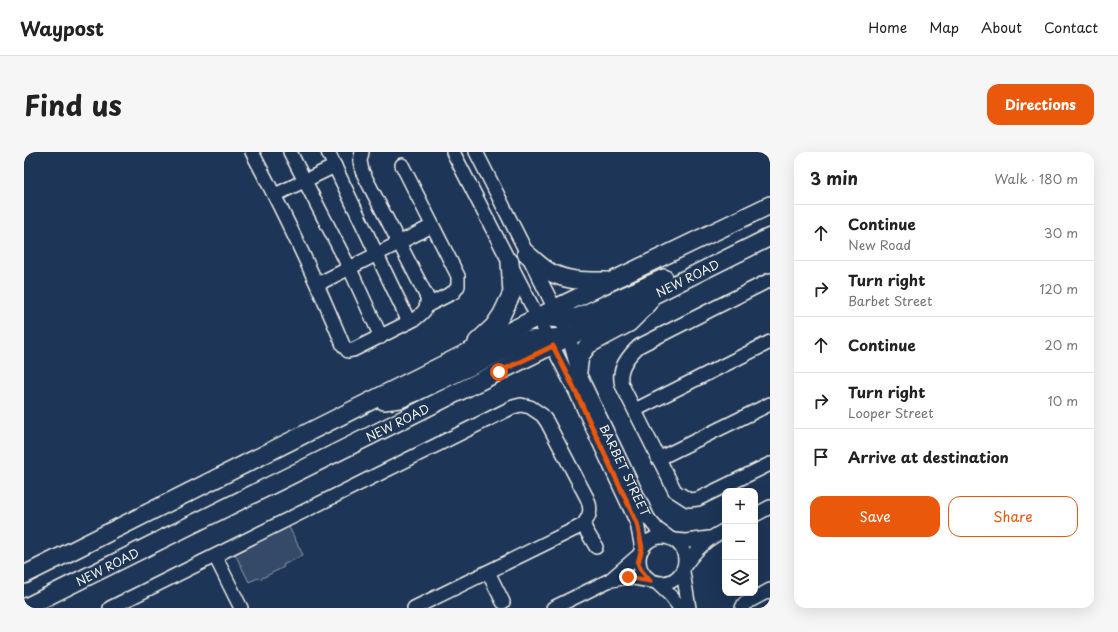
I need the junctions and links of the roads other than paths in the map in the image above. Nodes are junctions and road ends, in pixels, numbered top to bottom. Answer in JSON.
{"nodes":[{"id":1,"x":252,"y":152,"type":"edge"},
{"id":2,"x":290,"y":152,"type":"edge"},
{"id":3,"x":328,"y":152,"type":"edge"},
{"id":4,"x":362,"y":152,"type":"edge"},
{"id":5,"x":453,"y":152,"type":"edge"},
{"id":6,"x":476,"y":152,"type":"edge"},
{"id":7,"x":402,"y":164,"type":"dead end"},
{"id":8,"x":335,"y":166,"type":"junction"},
{"id":9,"x":305,"y":181,"type":"junction"},
{"id":10,"x":275,"y":195,"type":"junction"},
{"id":11,"x":770,"y":205,"type":"edge"},
{"id":12,"x":432,"y":226,"type":"junction"},
{"id":13,"x":770,"y":237,"type":"edge"},
{"id":14,"x":399,"y":242,"type":"junction"},
{"id":15,"x":526,"y":253,"type":"junction"},
{"id":16,"x":377,"y":254,"type":"junction"},
{"id":17,"x":510,"y":262,"type":"junction"},
{"id":18,"x":350,"y":269,"type":"junction"},
{"id":19,"x":770,"y":280,"type":"edge"},
{"id":20,"x":613,"y":281,"type":"junction"},
{"id":21,"x":318,"y":284,"type":"junction"},
{"id":22,"x":659,"y":293,"type":"junction"},
{"id":23,"x":428,"y":305,"type":"junction"},
{"id":24,"x":557,"y":314,"type":"junction"},
{"id":25,"x":538,"y":317,"type":"junction"},
{"id":26,"x":409,"y":322,"type":"junction"},
{"id":27,"x":381,"y":337,"type":"junction"},
{"id":28,"x":569,"y":337,"type":"junction"},
{"id":29,"x":551,"y":342,"type":"junction"},
{"id":30,"x":770,"y":342,"type":"edge"},
{"id":31,"x":464,"y":354,"type":"junction"},
{"id":32,"x":578,"y":371,"type":"junction"},
{"id":33,"x":364,"y":404,"type":"junction"},
{"id":34,"x":770,"y":404,"type":"edge"},
{"id":35,"x":636,"y":410,"type":"junction"},
{"id":36,"x":658,"y":459,"type":"junction"},
{"id":37,"x":770,"y":464,"type":"edge"},
{"id":38,"x":770,"y":508,"type":"edge"},
{"id":39,"x":758,"y":514,"type":"edge"},
{"id":40,"x":582,"y":525,"type":"junction"},
{"id":41,"x":722,"y":532,"type":"edge"},
{"id":42,"x":671,"y":538,"type":"junction"},
{"id":43,"x":709,"y":538,"type":"junction"},
{"id":44,"x":596,"y":547,"type":"dead end"},
{"id":45,"x":640,"y":552,"type":"junction"},
{"id":46,"x":215,"y":556,"type":"junction"},
{"id":47,"x":684,"y":568,"type":"junction"},
{"id":48,"x":488,"y":572,"type":"junction"},
{"id":49,"x":24,"y":575,"type":"edge"},
{"id":50,"x":610,"y":580,"type":"junction"},
{"id":51,"x":654,"y":582,"type":"junction"},
{"id":52,"x":770,"y":590,"type":"edge"},
{"id":53,"x":503,"y":602,"type":"dead end"},
{"id":54,"x":24,"y":608,"type":"edge"},
{"id":55,"x":110,"y":608,"type":"edge"},
{"id":56,"x":241,"y":608,"type":"edge"},
{"id":57,"x":414,"y":608,"type":"edge"},
{"id":58,"x":554,"y":608,"type":"edge"},
{"id":59,"x":680,"y":608,"type":"edge"},
{"id":60,"x":690,"y":608,"type":"edge"},
{"id":61,"x":742,"y":608,"type":"edge"}],
"edges":[{"from":1,"to":10,"type":"street"},
{"from":2,"to":9,"type":"street"},
{"from":3,"to":8,"type":"street"},
{"from":4,"to":14,"type":"street"},
{"from":5,"to":17,"type":"street","name":"BARBET STREET"},
{"from":6,"to":15,"type":"street","name":"BARBET STREET"},
{"from":7,"to":12,"type":"street"},
{"from":8,"to":9,"type":"street"},
{"from":8,"to":16,"type":"street"},
{"from":9,"to":10,"type":"street"},
{"from":9,"to":18,"type":"street"},
{"from":10,"to":21,"type":"street"},
{"from":11,"to":20,"type":"main road"},
{"from":12,"to":14,"type":"street"},
{"from":12,"to":23,"type":"street"},
{"from":13,"to":22,"type":"main road","name":"NEW ROAD"},
{"from":13,"to":24,"type":"main road"},
{"from":14,"to":16,"type":"street"},
{"from":14,"to":23,"type":"street"},
{"from":15,"to":20,"type":"main road"},
{"from":15,"to":24,"type":"street","name":"BARBET STREET"},
{"from":16,"to":18,"type":"street"},
{"from":16,"to":26,"type":"street"},
{"from":17,"to":25,"type":"street","name":"BARBET STREET"},
{"from":17,"to":31,"type":"main road"},
{"from":18,"to":21,"type":"street"},
{"from":18,"to":27,"type":"street"},
{"from":19,"to":35,"type":"street"},
{"from":20,"to":24,"type":"main road"},
{"from":21,"to":27,"type":"street"},
{"from":22,"to":28,"type":"main road","name":"NEW ROAD"},
{"from":22,"to":32,"type":"main road"},
{"from":23,"to":26,"type":"street"},
{"from":24,"to":25,"type":"main road"},
{"from":24,"to":28,"type":"street","name":"BARBET STREET"},
{"from":25,"to":29,"type":"street","name":"BARBET STREET"},
{"from":25,"to":31,"type":"main road"},
{"from":26,"to":27,"type":"street"},
{"from":28,"to":29,"type":"main road","name":"NEW ROAD"},
{"from":28,"to":32,"type":"street","name":"BARBET STREET"},
{"from":29,"to":33,"type":"main road"},
{"from":29,"to":45,"type":"street","name":"BARBET STREET"},
{"from":29,"to":54,"type":"main road","name":"NEW ROAD"},
{"from":30,"to":35,"type":"street"},
{"from":31,"to":33,"type":"main road"},
{"from":32,"to":42,"type":"street","name":"BARBET STREET"},
{"from":33,"to":49,"type":"main road"},
{"from":34,"to":36,"type":"street"},
{"from":35,"to":36,"type":"street"},
{"from":36,"to":37,"type":"street"},
{"from":38,"to":39,"type":"street"},
{"from":40,"to":44,"type":"street"},
{"from":40,"to":46,"type":"street"},
{"from":40,"to":48,"type":"street"},
{"from":41,"to":43,"type":"street"},
{"from":42,"to":43,"type":"street"},
{"from":42,"to":45,"type":"street"},
{"from":42,"to":47,"type":"street"},
{"from":43,"to":47,"type":"street"},
{"from":45,"to":50,"type":"street"},
{"from":45,"to":51,"type":"street"},
{"from":46,"to":55,"type":"street"},
{"from":46,"to":56,"type":"street"},
{"from":47,"to":51,"type":"street"},
{"from":47,"to":60,"type":"street"},
{"from":48,"to":53,"type":"street"},
{"from":48,"to":57,"type":"street"},
{"from":50,"to":51,"type":"street"},
{"from":50,"to":58,"type":"street"},
{"from":51,"to":59,"type":"street"},
{"from":52,"to":61,"type":"street"}]}
